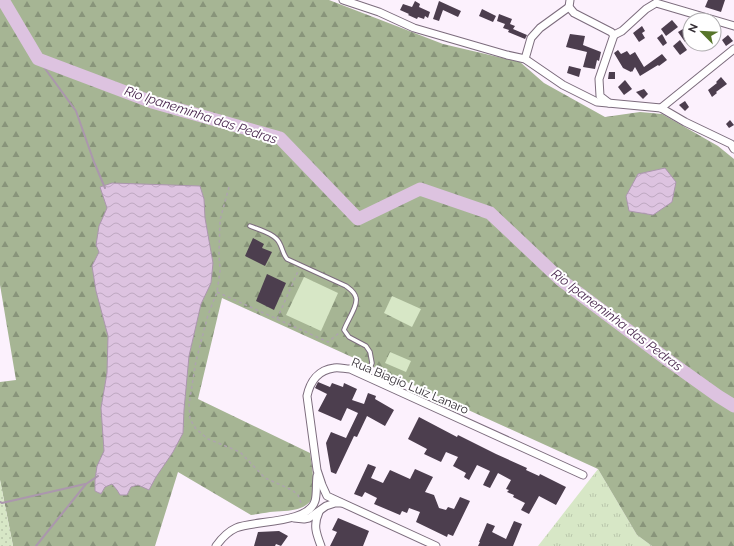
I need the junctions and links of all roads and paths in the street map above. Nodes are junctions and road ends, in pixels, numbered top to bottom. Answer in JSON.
{"nodes":[{"id":1,"x":343,"y":0,"type":"edge"},
{"id":2,"x":570,"y":4,"type":"edge"},
{"id":3,"x":734,"y":26,"type":"edge"},
{"id":4,"x":614,"y":34,"type":"junction"},
{"id":5,"x":734,"y":49,"type":"edge"},
{"id":6,"x":525,"y":59,"type":"junction"},
{"id":7,"x":609,"y":103,"type":"junction"},
{"id":8,"x":661,"y":108,"type":"junction"},
{"id":9,"x":733,"y":145,"type":"edge"},
{"id":10,"x":229,"y":187,"type":"dead end"},
{"id":11,"x":250,"y":226,"type":"dead end"},
{"id":12,"x":300,"y":266,"type":"junction"},
{"id":13,"x":217,"y":292,"type":"junction"},
{"id":14,"x":277,"y":319,"type":"junction"},
{"id":15,"x":344,"y":330,"type":"junction"},
{"id":16,"x":367,"y":376,"type":"junction"},
{"id":17,"x":317,"y":470,"type":"junction"},
{"id":18,"x":582,"y":475,"type":"dead end"},
{"id":19,"x":327,"y":496,"type":"junction"},
{"id":20,"x":315,"y":500,"type":"junction"},
{"id":21,"x":344,"y":503,"type":"junction"},
{"id":22,"x":326,"y":506,"type":"junction"},
{"id":23,"x":319,"y":512,"type":"junction"},
{"id":24,"x":299,"y":517,"type":"junction"},
{"id":25,"x":317,"y":536,"type":"junction"},
{"id":26,"x":216,"y":546,"type":"edge"},
{"id":27,"x":321,"y":546,"type":"edge"},
{"id":28,"x":436,"y":546,"type":"edge"}],
"edges":[{"from":1,"to":6,"type":"street"},
{"from":2,"to":4,"type":"street"},
{"from":2,"to":6,"type":"street"},
{"from":3,"to":4,"type":"street"},
{"from":4,"to":7,"type":"street"},
{"from":5,"to":8,"type":"street"},
{"from":6,"to":7,"type":"street"},
{"from":7,"to":8,"type":"street"},
{"from":8,"to":9,"type":"street"},
{"from":10,"to":13,"type":"path"},
{"from":11,"to":12,"type":"lane"},
{"from":12,"to":14,"type":"path"},
{"from":12,"to":15,"type":"lane"},
{"from":13,"to":14,"type":"path"},
{"from":13,"to":24,"type":"path"},
{"from":14,"to":15,"type":"path"},
{"from":15,"to":16,"type":"lane"},
{"from":16,"to":17,"type":"street","name":"Rua Biagio Luiz Lanaro"},
{"from":16,"to":18,"type":"street","name":"Rua Biagio Luiz Lanaro"},
{"from":17,"to":19,"type":"street","name":"Rua Biagio Luiz Lanaro"},
{"from":17,"to":20,"type":"street","name":"Rua Biagio Luiz Lanaro"},
{"from":19,"to":20,"type":"street"},
{"from":19,"to":21,"type":"street"},
{"from":19,"to":22,"type":"street"},
{"from":20,"to":22,"type":"street"},
{"from":20,"to":24,"type":"street"},
{"from":21,"to":22,"type":"street"},
{"from":21,"to":28,"type":"street"},
{"from":22,"to":23,"type":"street"},
{"from":23,"to":24,"type":"street"},
{"from":23,"to":25,"type":"street"},
{"from":24,"to":25,"type":"street"},
{"from":24,"to":26,"type":"street"},
{"from":25,"to":27,"type":"street"}]}
